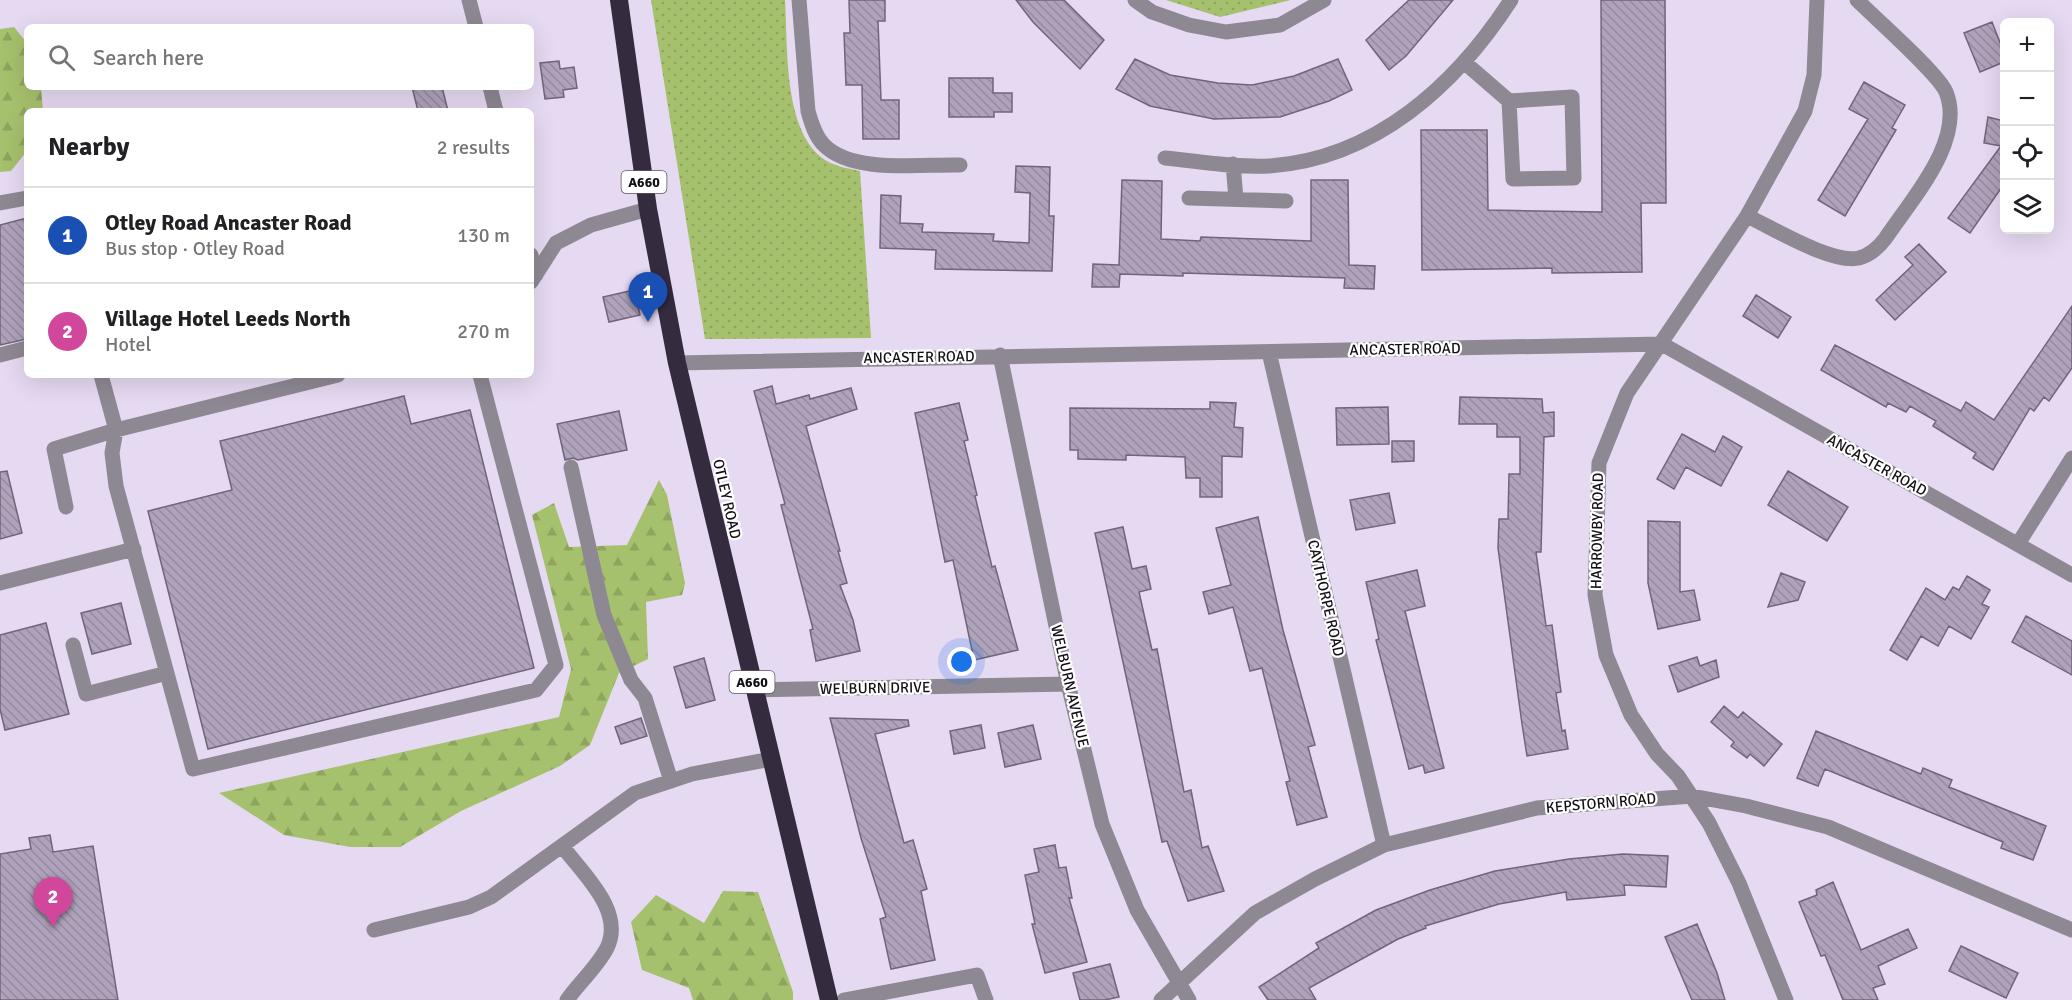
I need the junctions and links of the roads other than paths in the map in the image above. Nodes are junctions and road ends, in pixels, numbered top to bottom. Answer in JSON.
{"nodes":[{"id":1,"x":470,"y":0,"type":"edge"},
{"id":2,"x":619,"y":0,"type":"edge"},
{"id":3,"x":799,"y":0,"type":"edge"},
{"id":4,"x":1135,"y":0,"type":"edge"},
{"id":5,"x":1324,"y":0,"type":"edge"},
{"id":6,"x":1511,"y":0,"type":"edge"},
{"id":7,"x":1817,"y":0,"type":"edge"},
{"id":8,"x":1857,"y":0,"type":"edge"},
{"id":9,"x":475,"y":24,"type":"edge"},
{"id":10,"x":1464,"y":62,"type":"junction"},
{"id":11,"x":491,"y":90,"type":"edge"},
{"id":12,"x":1509,"y":101,"type":"junction"},
{"id":13,"x":495,"y":108,"type":"edge"},
{"id":14,"x":1165,"y":158,"type":"dead end"},
{"id":15,"x":1233,"y":164,"type":"junction"},
{"id":16,"x":960,"y":165,"type":"dead end"},
{"id":17,"x":1189,"y":198,"type":"dead end"},
{"id":18,"x":24,"y":199,"type":"edge"},
{"id":19,"x":1236,"y":200,"type":"junction"},
{"id":20,"x":1286,"y":201,"type":"dead end"},
{"id":21,"x":0,"y":203,"type":"edge"},
{"id":22,"x":648,"y":209,"type":"junction"},
{"id":23,"x":1747,"y":216,"type":"junction"},
{"id":24,"x":534,"y":277,"type":"edge"},
{"id":25,"x":1662,"y":344,"type":"junction"},
{"id":26,"x":24,"y":349,"type":"edge"},
{"id":27,"x":1269,"y":352,"type":"junction"},
{"id":28,"x":0,"y":355,"type":"edge"},
{"id":29,"x":1000,"y":355,"type":"junction"},
{"id":30,"x":677,"y":363,"type":"junction"},
{"id":31,"x":102,"y":378,"type":"edge"},
{"id":32,"x":326,"y":378,"type":"edge"},
{"id":33,"x":481,"y":378,"type":"edge"},
{"id":34,"x":116,"y":430,"type":"junction"},
{"id":35,"x":2072,"y":458,"type":"edge"},
{"id":36,"x":571,"y":467,"type":"dead end"},
{"id":37,"x":66,"y":507,"type":"dead end"},
{"id":38,"x":2018,"y":544,"type":"junction"},
{"id":39,"x":134,"y":549,"type":"junction"},
{"id":40,"x":2072,"y":575,"type":"edge"},
{"id":41,"x":0,"y":583,"type":"edge"},
{"id":42,"x":72,"y":645,"type":"dead end"},
{"id":43,"x":167,"y":673,"type":"junction"},
{"id":44,"x":1068,"y":684,"type":"junction"},
{"id":45,"x":754,"y":690,"type":"junction"},
{"id":46,"x":771,"y":759,"type":"junction"},
{"id":47,"x":671,"y":781,"type":"junction"},
{"id":48,"x":1692,"y":796,"type":"junction"},
{"id":49,"x":1384,"y":845,"type":"junction"},
{"id":50,"x":563,"y":847,"type":"junction"},
{"id":51,"x":374,"y":930,"type":"dead end"},
{"id":52,"x":2072,"y":930,"type":"edge"},
{"id":53,"x":1179,"y":983,"type":"junction"},
{"id":54,"x":985,"y":994,"type":"edge"},
{"id":55,"x":567,"y":1000,"type":"edge"},
{"id":56,"x":829,"y":1000,"type":"edge"},
{"id":57,"x":844,"y":1000,"type":"edge"},
{"id":58,"x":1161,"y":1000,"type":"edge"},
{"id":59,"x":1189,"y":1000,"type":"edge"},
{"id":60,"x":1786,"y":1000,"type":"edge"}],
"edges":[{"from":1,"to":9,"type":"street"},
{"from":2,"to":22,"type":"highway","name":"OTLEY ROAD","number":"A660"},
{"from":3,"to":16,"type":"street"},
{"from":4,"to":5,"type":"street"},
{"from":6,"to":10,"type":"street"},
{"from":7,"to":23,"type":"street","name":"HARROWBY ROAD"},
{"from":8,"to":23,"type":"street"},
{"from":10,"to":12,"type":"street"},
{"from":10,"to":15,"type":"street"},
{"from":11,"to":13,"type":"street"},
{"from":12,"to":12,"type":"street"},
{"from":14,"to":15,"type":"street"},
{"from":15,"to":19,"type":"street"},
{"from":17,"to":19,"type":"street"},
{"from":18,"to":21,"type":"street"},
{"from":19,"to":20,"type":"street"},
{"from":22,"to":24,"type":"street"},
{"from":22,"to":30,"type":"highway","name":"OTLEY ROAD","number":"A660"},
{"from":23,"to":25,"type":"street","name":"HARROWBY ROAD"},
{"from":25,"to":27,"type":"street","name":"ANCASTER ROAD"},
{"from":25,"to":38,"type":"street","name":"ANCASTER ROAD"},
{"from":25,"to":48,"type":"street","name":"HARROWBY ROAD"},
{"from":26,"to":28,"type":"street"},
{"from":27,"to":29,"type":"street","name":"ANCASTER ROAD"},
{"from":27,"to":49,"type":"street","name":"CAYTHORPE ROAD"},
{"from":29,"to":30,"type":"street","name":"ANCASTER ROAD"},
{"from":29,"to":44,"type":"street","name":"WELBURN AVENUE"},
{"from":30,"to":45,"type":"highway","name":"OTLEY ROAD","number":"A660"},
{"from":31,"to":34,"type":"street"},
{"from":32,"to":34,"type":"street"},
{"from":33,"to":43,"type":"street"},
{"from":34,"to":37,"type":"street"},
{"from":34,"to":39,"type":"street"},
{"from":35,"to":38,"type":"street"},
{"from":36,"to":47,"type":"street"},
{"from":38,"to":40,"type":"street","name":"ANCASTER ROAD"},
{"from":39,"to":41,"type":"street"},
{"from":39,"to":43,"type":"street"},
{"from":42,"to":43,"type":"street"},
{"from":44,"to":45,"type":"street","name":"WELBURN DRIVE"},
{"from":44,"to":53,"type":"street","name":"WELBURN AVENUE"},
{"from":45,"to":46,"type":"highway","name":"OTLEY ROAD","number":"A660"},
{"from":46,"to":47,"type":"street"},
{"from":46,"to":56,"type":"highway","name":"OTLEY ROAD","number":"A660"},
{"from":47,"to":50,"type":"street"},
{"from":48,"to":49,"type":"street","name":"KEPSTORN ROAD"},
{"from":48,"to":52,"type":"street","name":"KEPSTORN ROAD"},
{"from":48,"to":60,"type":"street","name":"HARROWBY ROAD"},
{"from":49,"to":53,"type":"street","name":"KEPSTORN ROAD"},
{"from":50,"to":51,"type":"street"},
{"from":50,"to":55,"type":"street"},
{"from":53,"to":58,"type":"street","name":"KEPSTORN ROAD"},
{"from":53,"to":59,"type":"street","name":"WELBURN AVENUE"},
{"from":54,"to":57,"type":"street"}]}
